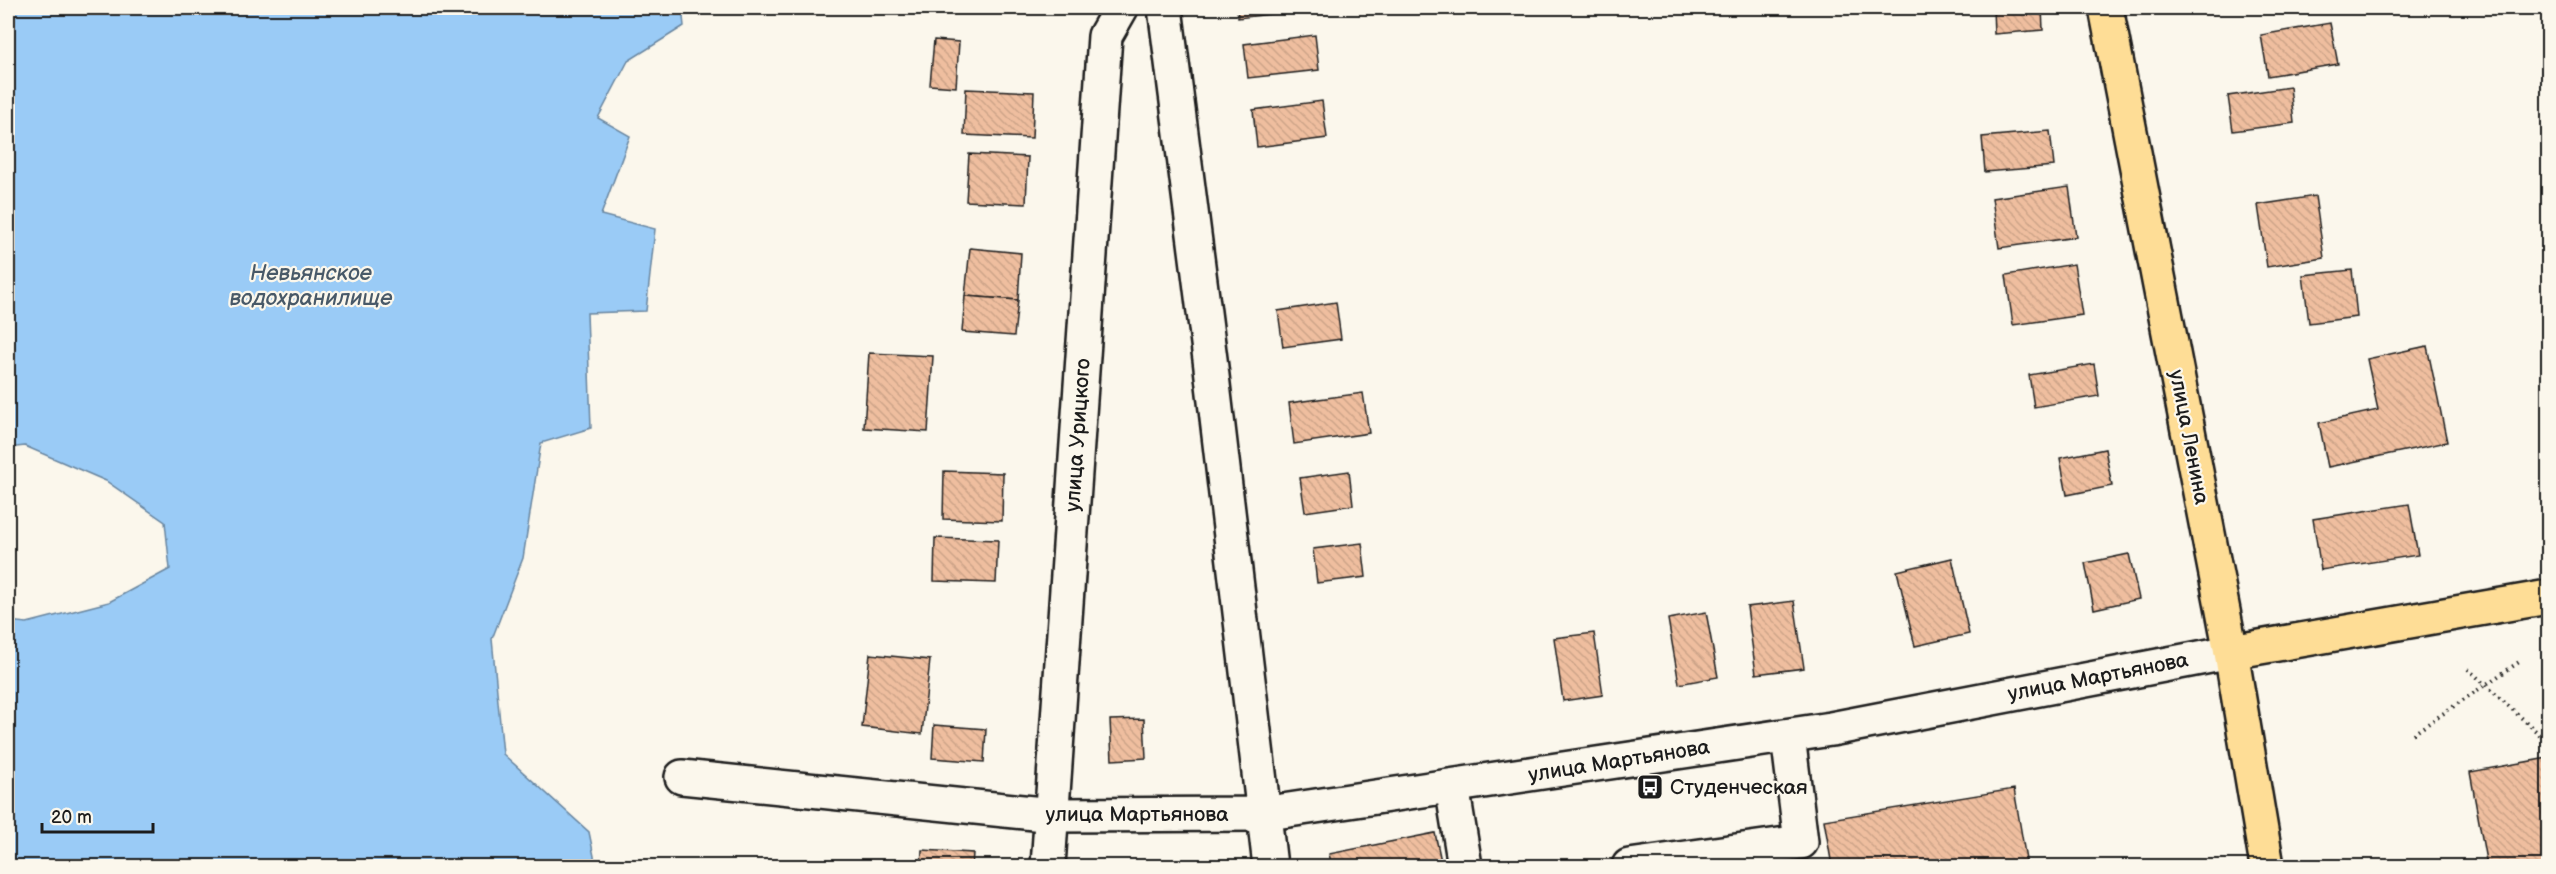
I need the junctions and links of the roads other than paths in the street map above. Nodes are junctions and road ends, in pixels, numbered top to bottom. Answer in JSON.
{"nodes":[{"id":1,"x":1121,"y":8,"type":"edge"},
{"id":2,"x":1165,"y":8,"type":"edge"},
{"id":3,"x":2106,"y":8,"type":"edge"},
{"id":4,"x":2548,"y":597,"type":"edge"},
{"id":5,"x":2231,"y":652,"type":"junction"},
{"id":6,"x":1788,"y":736,"type":"junction"},
{"id":7,"x":682,"y":777,"type":"dead end"},
{"id":8,"x":1452,"y":786,"type":"junction"},
{"id":9,"x":1262,"y":814,"type":"junction"},
{"id":10,"x":1053,"y":815,"type":"junction"},
{"id":11,"x":1048,"y":867,"type":"edge"},
{"id":12,"x":1270,"y":867,"type":"edge"},
{"id":13,"x":1465,"y":867,"type":"edge"},
{"id":14,"x":1629,"y":867,"type":"edge"},
{"id":15,"x":2267,"y":867,"type":"edge"}],
"edges":[{"from":1,"to":10,"type":"street","name":"улица Урицкого"},
{"from":2,"to":9,"type":"street"},
{"from":3,"to":5,"type":"main road","name":"улица Ленина"},
{"from":4,"to":5,"type":"main road","name":"улица Мартьянова"},
{"from":5,"to":6,"type":"street","name":"улица Мартьянова"},
{"from":5,"to":15,"type":"main road","name":"улица Ленина"},
{"from":6,"to":8,"type":"street","name":"улица Мартьянова"},
{"from":6,"to":14,"type":"street"},
{"from":7,"to":10,"type":"street","name":"улица Мартьянова"},
{"from":8,"to":9,"type":"street","name":"улица Мартьянова"},
{"from":8,"to":13,"type":"street"},
{"from":9,"to":10,"type":"street","name":"улица Мартьянова"},
{"from":9,"to":12,"type":"street"},
{"from":10,"to":11,"type":"street","name":"улица Урицкого"}]}
